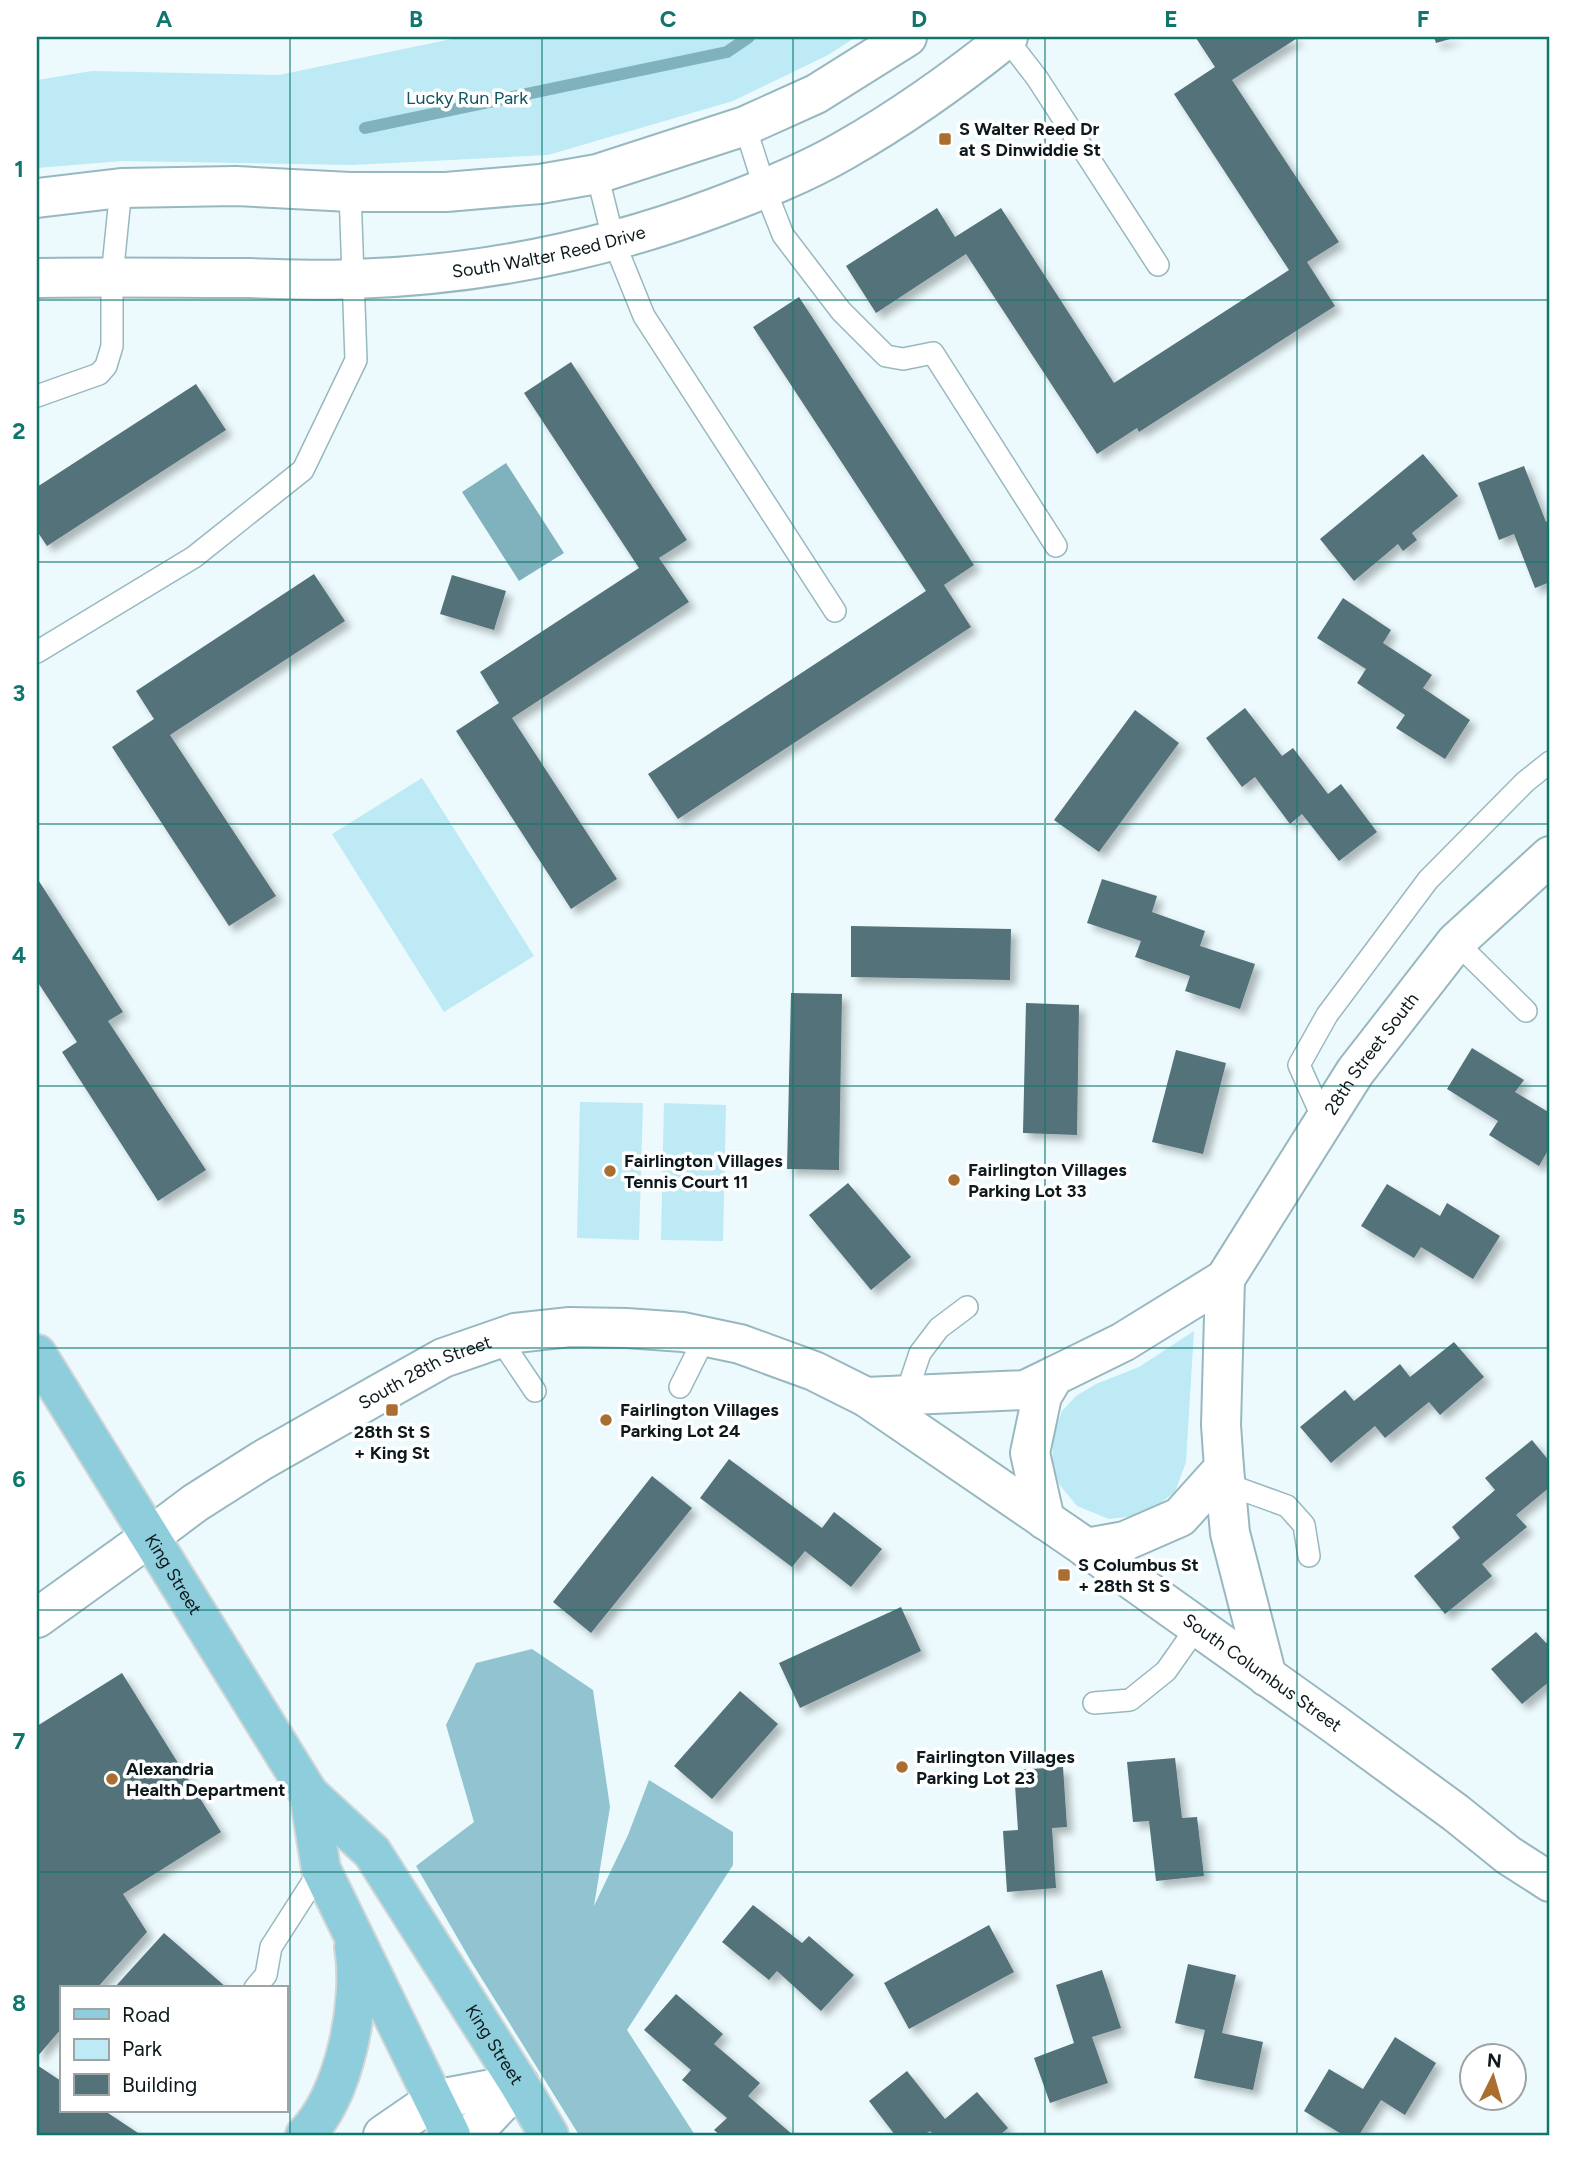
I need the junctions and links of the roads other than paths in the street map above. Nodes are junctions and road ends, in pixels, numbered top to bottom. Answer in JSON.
{"nodes":[{"id":1,"x":907,"y":37,"type":"edge"},
{"id":2,"x":1007,"y":38,"type":"edge"},
{"id":3,"x":744,"y":126,"type":"junction"},
{"id":4,"x":597,"y":174,"type":"junction"},
{"id":5,"x":121,"y":188,"type":"junction"},
{"id":6,"x":765,"y":189,"type":"junction"},
{"id":7,"x":350,"y":192,"type":"junction"},
{"id":8,"x":37,"y":198,"type":"edge"},
{"id":9,"x":614,"y":242,"type":"junction"},
{"id":10,"x":1158,"y":265,"type":"dead end"},
{"id":11,"x":112,"y":277,"type":"junction"},
{"id":12,"x":37,"y":278,"type":"edge"},
{"id":13,"x":355,"y":279,"type":"junction"},
{"id":14,"x":37,"y":396,"type":"edge"},
{"id":15,"x":1056,"y":546,"type":"dead end"},
{"id":16,"x":835,"y":611,"type":"dead end"},
{"id":17,"x":37,"y":652,"type":"edge"},
{"id":18,"x":1550,"y":762,"type":"edge"},
{"id":19,"x":1550,"y":856,"type":"edge"},
{"id":20,"x":1455,"y":942,"type":"junction"},
{"id":21,"x":1526,"y":1011,"type":"dead end"},
{"id":22,"x":1324,"y":1121,"type":"junction"},
{"id":23,"x":1225,"y":1279,"type":"junction"},
{"id":24,"x":967,"y":1307,"type":"dead end"},
{"id":25,"x":705,"y":1337,"type":"junction"},
{"id":26,"x":500,"y":1339,"type":"junction"},
{"id":27,"x":37,"y":1354,"type":"edge"},
{"id":28,"x":1054,"y":1376,"type":"junction"},
{"id":29,"x":680,"y":1387,"type":"dead end"},
{"id":30,"x":535,"y":1391,"type":"dead end"},
{"id":31,"x":906,"y":1395,"type":"junction"},
{"id":32,"x":866,"y":1398,"type":"junction"},
{"id":33,"x":1225,"y":1476,"type":"junction"},
{"id":34,"x":1045,"y":1520,"type":"junction"},
{"id":35,"x":151,"y":1536,"type":"junction"},
{"id":36,"x":1086,"y":1548,"type":"junction"},
{"id":37,"x":1308,"y":1556,"type":"dead end"},
{"id":38,"x":37,"y":1618,"type":"edge"},
{"id":39,"x":1197,"y":1627,"type":"junction"},
{"id":40,"x":1267,"y":1677,"type":"junction"},
{"id":41,"x":1094,"y":1703,"type":"dead end"},
{"id":42,"x":309,"y":1794,"type":"junction"},
{"id":43,"x":321,"y":1869,"type":"junction"},
{"id":44,"x":1550,"y":1882,"type":"edge"},
{"id":45,"x":351,"y":1928,"type":"junction"},
{"id":46,"x":257,"y":1986,"type":"edge"},
{"id":47,"x":519,"y":2084,"type":"junction"},
{"id":48,"x":435,"y":2100,"type":"junction"},
{"id":49,"x":305,"y":2135,"type":"edge"},
{"id":50,"x":383,"y":2135,"type":"edge"},
{"id":51,"x":451,"y":2135,"type":"edge"},
{"id":52,"x":471,"y":2135,"type":"edge"},
{"id":53,"x":549,"y":2135,"type":"edge"}],
"edges":[{"from":1,"to":3,"type":"street"},
{"from":2,"to":6,"type":"street","name":"South Walter Reed Drive"},
{"from":2,"to":10,"type":"lane"},
{"from":3,"to":4,"type":"street"},
{"from":3,"to":6,"type":"lane"},
{"from":4,"to":7,"type":"street"},
{"from":4,"to":9,"type":"lane"},
{"from":5,"to":7,"type":"street"},
{"from":5,"to":8,"type":"street"},
{"from":5,"to":11,"type":"lane"},
{"from":6,"to":9,"type":"street","name":"South Walter Reed Drive"},
{"from":6,"to":15,"type":"lane"},
{"from":7,"to":13,"type":"lane"},
{"from":9,"to":13,"type":"street","name":"South Walter Reed Drive"},
{"from":9,"to":16,"type":"lane"},
{"from":11,"to":12,"type":"street","name":"South Walter Reed Drive"},
{"from":11,"to":13,"type":"street","name":"South Walter Reed Drive"},
{"from":11,"to":14,"type":"lane"},
{"from":13,"to":17,"type":"lane"},
{"from":18,"to":22,"type":"lane"},
{"from":19,"to":20,"type":"street","name":"28th Street South"},
{"from":20,"to":21,"type":"lane"},
{"from":20,"to":22,"type":"street","name":"28th Street South"},
{"from":22,"to":23,"type":"street","name":"28th Street South"},
{"from":23,"to":28,"type":"street","name":"28th Street South"},
{"from":23,"to":33,"type":"street"},
{"from":24,"to":31,"type":"lane"},
{"from":25,"to":26,"type":"street","name":"South 28th Street"},
{"from":25,"to":29,"type":"lane"},
{"from":25,"to":32,"type":"street","name":"South 28th Street"},
{"from":26,"to":30,"type":"lane"},
{"from":26,"to":35,"type":"street","name":"South 28th Street"},
{"from":27,"to":35,"type":"main road","name":"King Street"},
{"from":28,"to":31,"type":"street","name":"28th Street South"},
{"from":28,"to":34,"type":"street"},
{"from":31,"to":32,"type":"street","name":"28th Street South"},
{"from":32,"to":34,"type":"street","name":"South Columbus Street"},
{"from":33,"to":36,"type":"street"},
{"from":33,"to":37,"type":"lane"},
{"from":33,"to":40,"type":"street"},
{"from":34,"to":36,"type":"street","name":"South Columbus Street"},
{"from":35,"to":38,"type":"street","name":"South 28th Street"},
{"from":35,"to":42,"type":"main road","name":"King Street"},
{"from":36,"to":39,"type":"street","name":"South Columbus Street"},
{"from":39,"to":40,"type":"street","name":"South Columbus Street"},
{"from":39,"to":41,"type":"lane"},
{"from":40,"to":44,"type":"street","name":"South Columbus Street"},
{"from":42,"to":43,"type":"main road","name":"King Street"},
{"from":42,"to":47,"type":"main road","name":"King Street"},
{"from":43,"to":45,"type":"main road","name":"King Street"},
{"from":43,"to":46,"type":"lane"},
{"from":45,"to":48,"type":"main road","name":"King Street"},
{"from":45,"to":49,"type":"main road"},
{"from":47,"to":48,"type":"street"},
{"from":47,"to":52,"type":"street"},
{"from":47,"to":53,"type":"main road","name":"King Street"},
{"from":48,"to":50,"type":"street"},
{"from":48,"to":51,"type":"main road","name":"King Street"}]}
